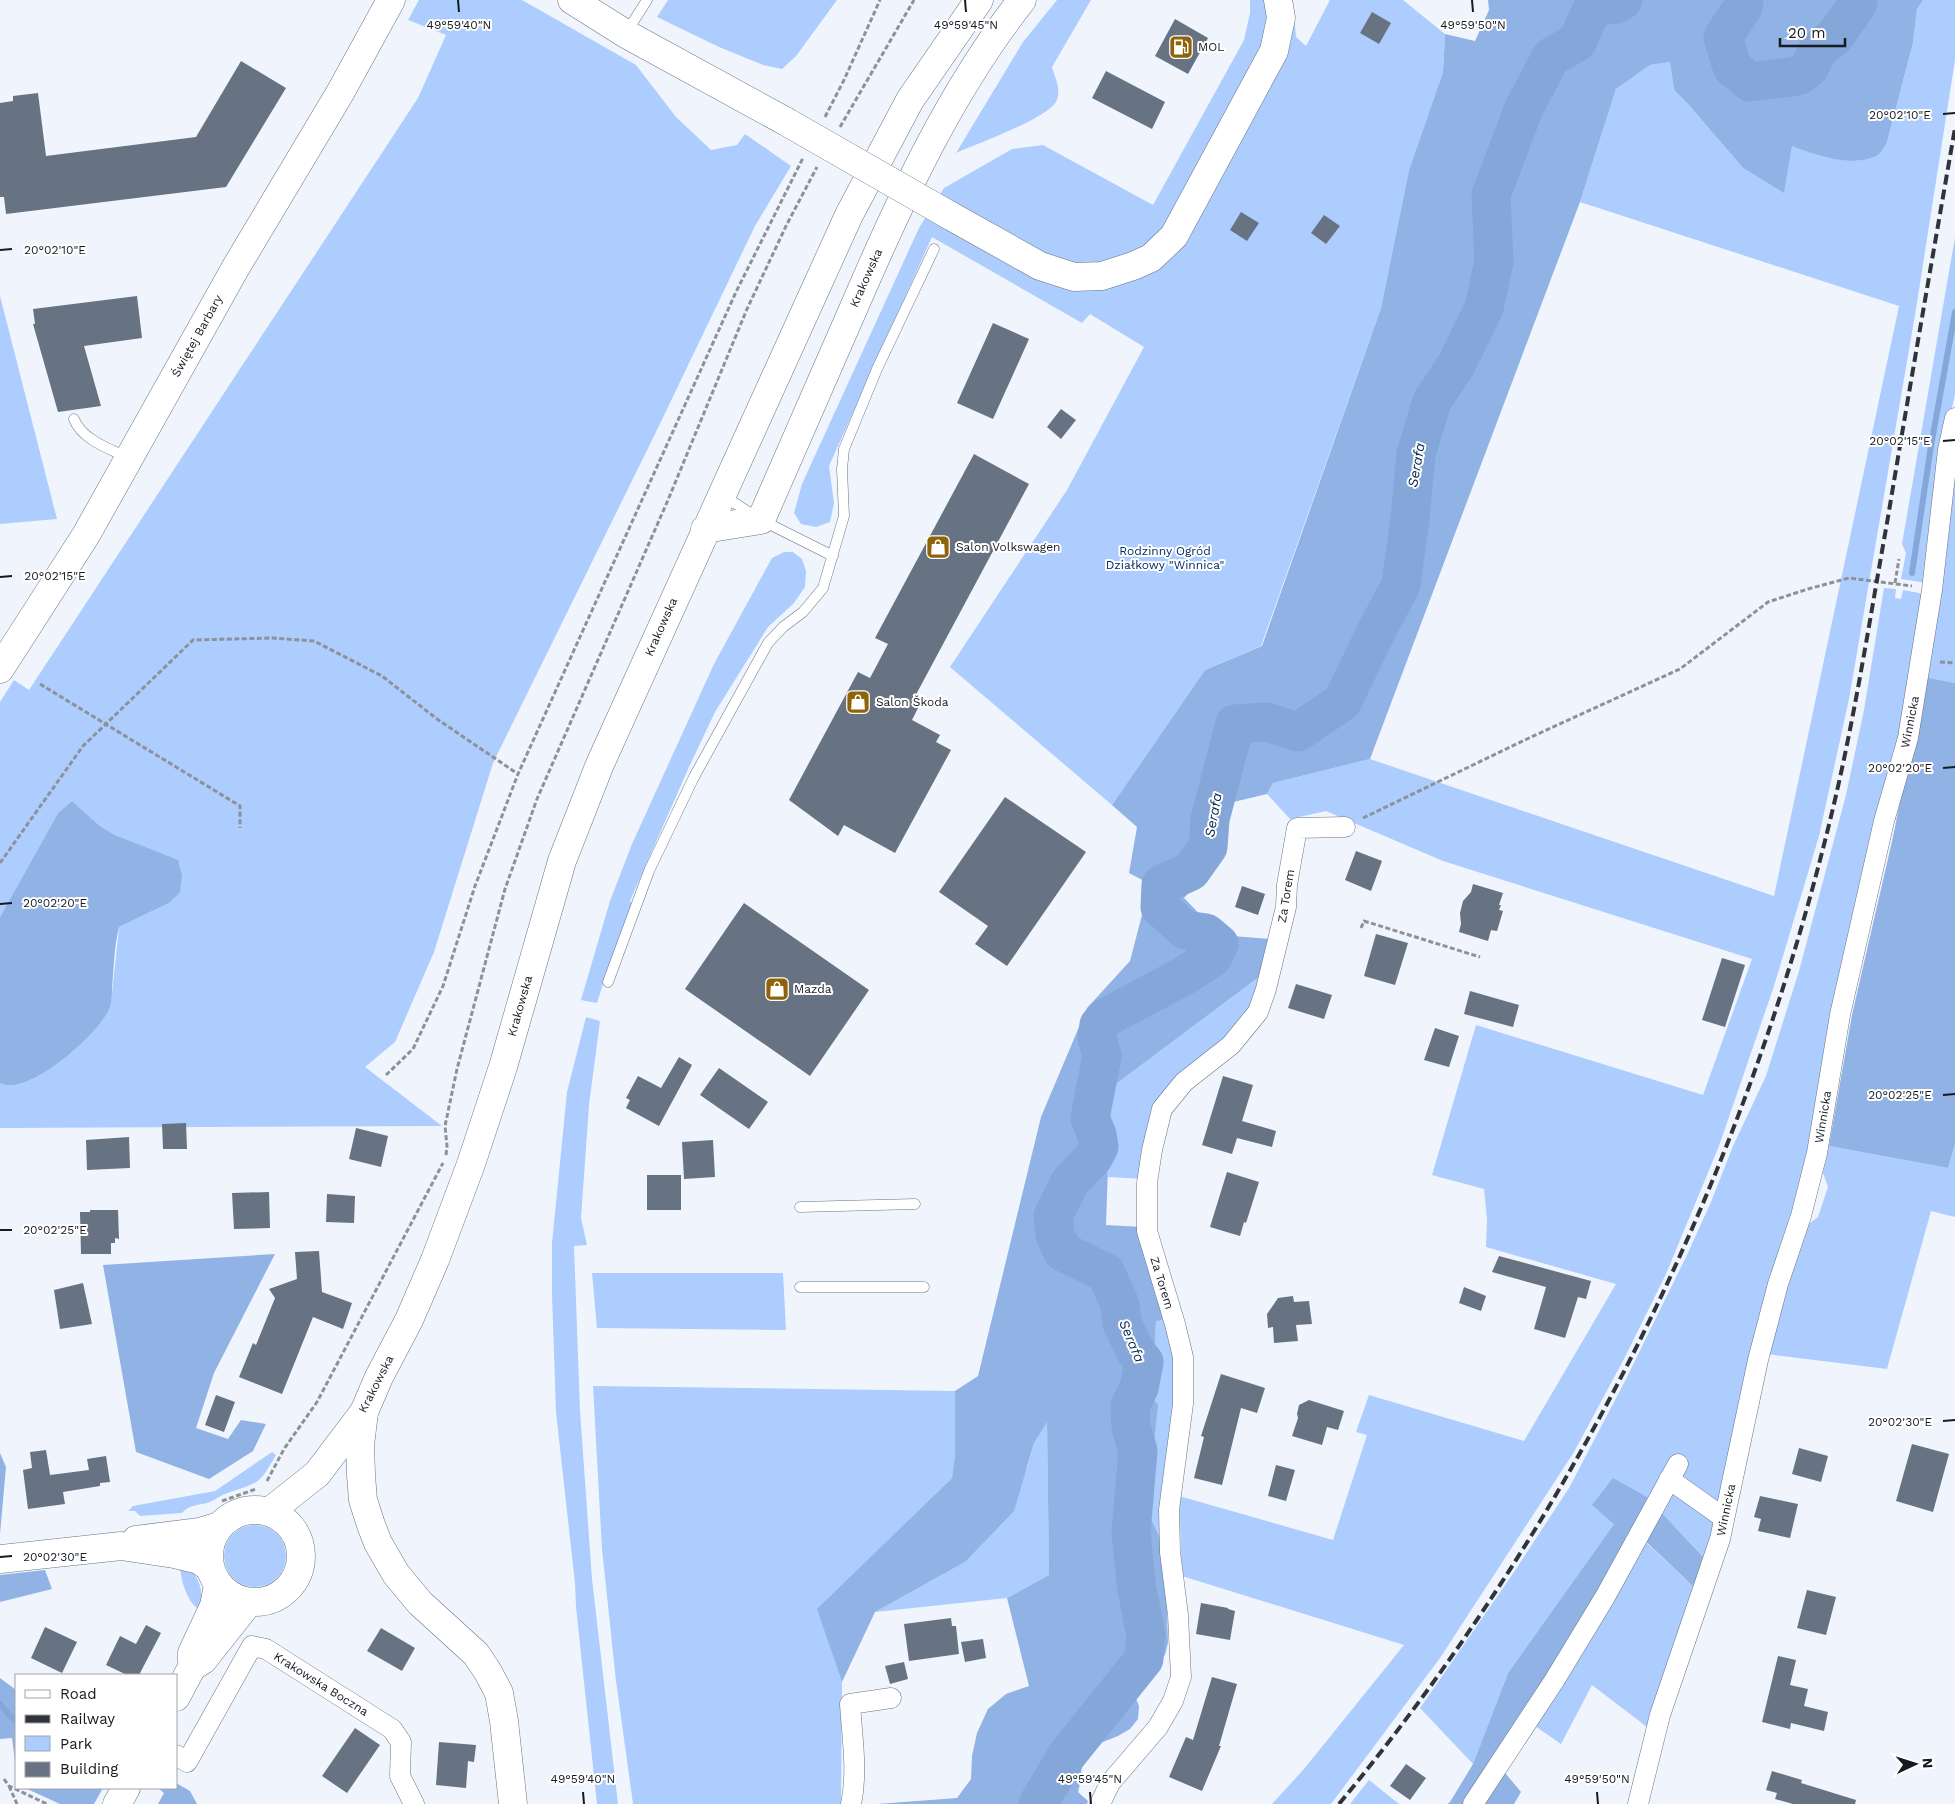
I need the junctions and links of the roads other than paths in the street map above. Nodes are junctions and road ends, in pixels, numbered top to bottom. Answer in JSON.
{"nodes":[{"id":1,"x":391,"y":0,"type":"edge"},
{"id":2,"x":572,"y":0,"type":"edge"},
{"id":3,"x":648,"y":0,"type":"edge"},
{"id":4,"x":969,"y":0,"type":"edge"},
{"id":5,"x":979,"y":0,"type":"edge"},
{"id":6,"x":1022,"y":0,"type":"edge"},
{"id":7,"x":1278,"y":0,"type":"edge"},
{"id":8,"x":626,"y":34,"type":"junction"},
{"id":9,"x":954,"y":36,"type":"junction"},
{"id":10,"x":934,"y":249,"type":"dead end"},
{"id":11,"x":1955,"y":418,"type":"edge"},
{"id":12,"x":74,"y":419,"type":"dead end"},
{"id":13,"x":130,"y":458,"type":"junction"},
{"id":14,"x":721,"y":494,"type":"junction"},
{"id":15,"x":761,"y":520,"type":"junction"},
{"id":16,"x":705,"y":529,"type":"junction"},
{"id":17,"x":833,"y":556,"type":"junction"},
{"id":18,"x":0,"y":669,"type":"edge"},
{"id":19,"x":1345,"y":827,"type":"road end"},
{"id":20,"x":608,"y":982,"type":"dead end"},
{"id":21,"x":915,"y":1204,"type":"dead end"},
{"id":22,"x":800,"y":1207,"type":"dead end"},
{"id":23,"x":800,"y":1287,"type":"dead end"},
{"id":24,"x":924,"y":1288,"type":"dead end"},
{"id":25,"x":364,"y":1412,"type":"junction"},
{"id":26,"x":317,"y":1474,"type":"junction"},
{"id":27,"x":265,"y":1500,"type":"junction"},
{"id":28,"x":218,"y":1515,"type":"junction"},
{"id":29,"x":1724,"y":1518,"type":"junction"},
{"id":30,"x":295,"y":1533,"type":"junction"},
{"id":31,"x":121,"y":1546,"type":"junction"},
{"id":32,"x":0,"y":1559,"type":"edge"},
{"id":33,"x":214,"y":1576,"type":"junction"},
{"id":34,"x":249,"y":1602,"type":"junction"},
{"id":35,"x":192,"y":1667,"type":"junction"},
{"id":36,"x":178,"y":1692,"type":"edge"},
{"id":37,"x":891,"y":1698,"type":"dead end"},
{"id":38,"x":178,"y":1756,"type":"edge"},
{"id":39,"x":125,"y":1789,"type":"edge"},
{"id":40,"x":117,"y":1804,"type":"edge"},
{"id":41,"x":414,"y":1804,"type":"edge"},
{"id":42,"x":513,"y":1804,"type":"edge"},
{"id":43,"x":851,"y":1804,"type":"edge"},
{"id":44,"x":1100,"y":1804,"type":"edge"},
{"id":45,"x":1473,"y":1804,"type":"edge"},
{"id":46,"x":1638,"y":1804,"type":"edge"}],
"edges":[{"from":1,"to":13,"type":"main road","name":"Świętej Barbary"},
{"from":2,"to":8,"type":"main road"},
{"from":3,"to":8,"type":"lane"},
{"from":4,"to":9,"type":"lane"},
{"from":5,"to":9,"type":"main road","name":"Krakowska"},
{"from":6,"to":15,"type":"main road","name":"Krakowska"},
{"from":7,"to":8,"type":"main road","bridge":true},
{"from":9,"to":14,"type":"main road","name":"Krakowska"},
{"from":10,"to":17,"type":"lane"},
{"from":11,"to":29,"type":"street","name":"Winnicka"},
{"from":12,"to":13,"type":"lane"},
{"from":13,"to":18,"type":"main road","name":"Świętej Barbary"},
{"from":14,"to":15,"type":"lane"},
{"from":14,"to":16,"type":"main road","name":"Krakowska"},
{"from":15,"to":16,"type":"main road"},
{"from":15,"to":17,"type":"lane"},
{"from":16,"to":25,"type":"main road","name":"Krakowska"},
{"from":17,"to":20,"type":"lane"},
{"from":19,"to":44,"type":"street","name":"Za Torem"},
{"from":21,"to":22,"type":"lane"},
{"from":23,"to":24,"type":"lane"},
{"from":25,"to":26,"type":"main road","name":"Krakowska"},
{"from":25,"to":42,"type":"main road"},
{"from":26,"to":27,"type":"main road","name":"Krakowska"},
{"from":26,"to":30,"type":"main road","name":"Krakowska"},
{"from":27,"to":28,"type":"main road"},
{"from":27,"to":30,"type":"main road"},
{"from":28,"to":31,"type":"main road"},
{"from":28,"to":33,"type":"main road"},
{"from":29,"to":45,"type":"street"},
{"from":29,"to":46,"type":"street","name":"Winnicka"},
{"from":30,"to":34,"type":"main road"},
{"from":31,"to":32,"type":"main road"},
{"from":31,"to":33,"type":"main road"},
{"from":33,"to":34,"type":"main road"},
{"from":33,"to":35,"type":"main road"},
{"from":34,"to":35,"type":"main road"},
{"from":35,"to":36,"type":"main road"},
{"from":37,"to":43,"type":"street"},
{"from":38,"to":41,"type":"street","name":"Krakowska Boczna"},
{"from":39,"to":40,"type":"main road"}]}
